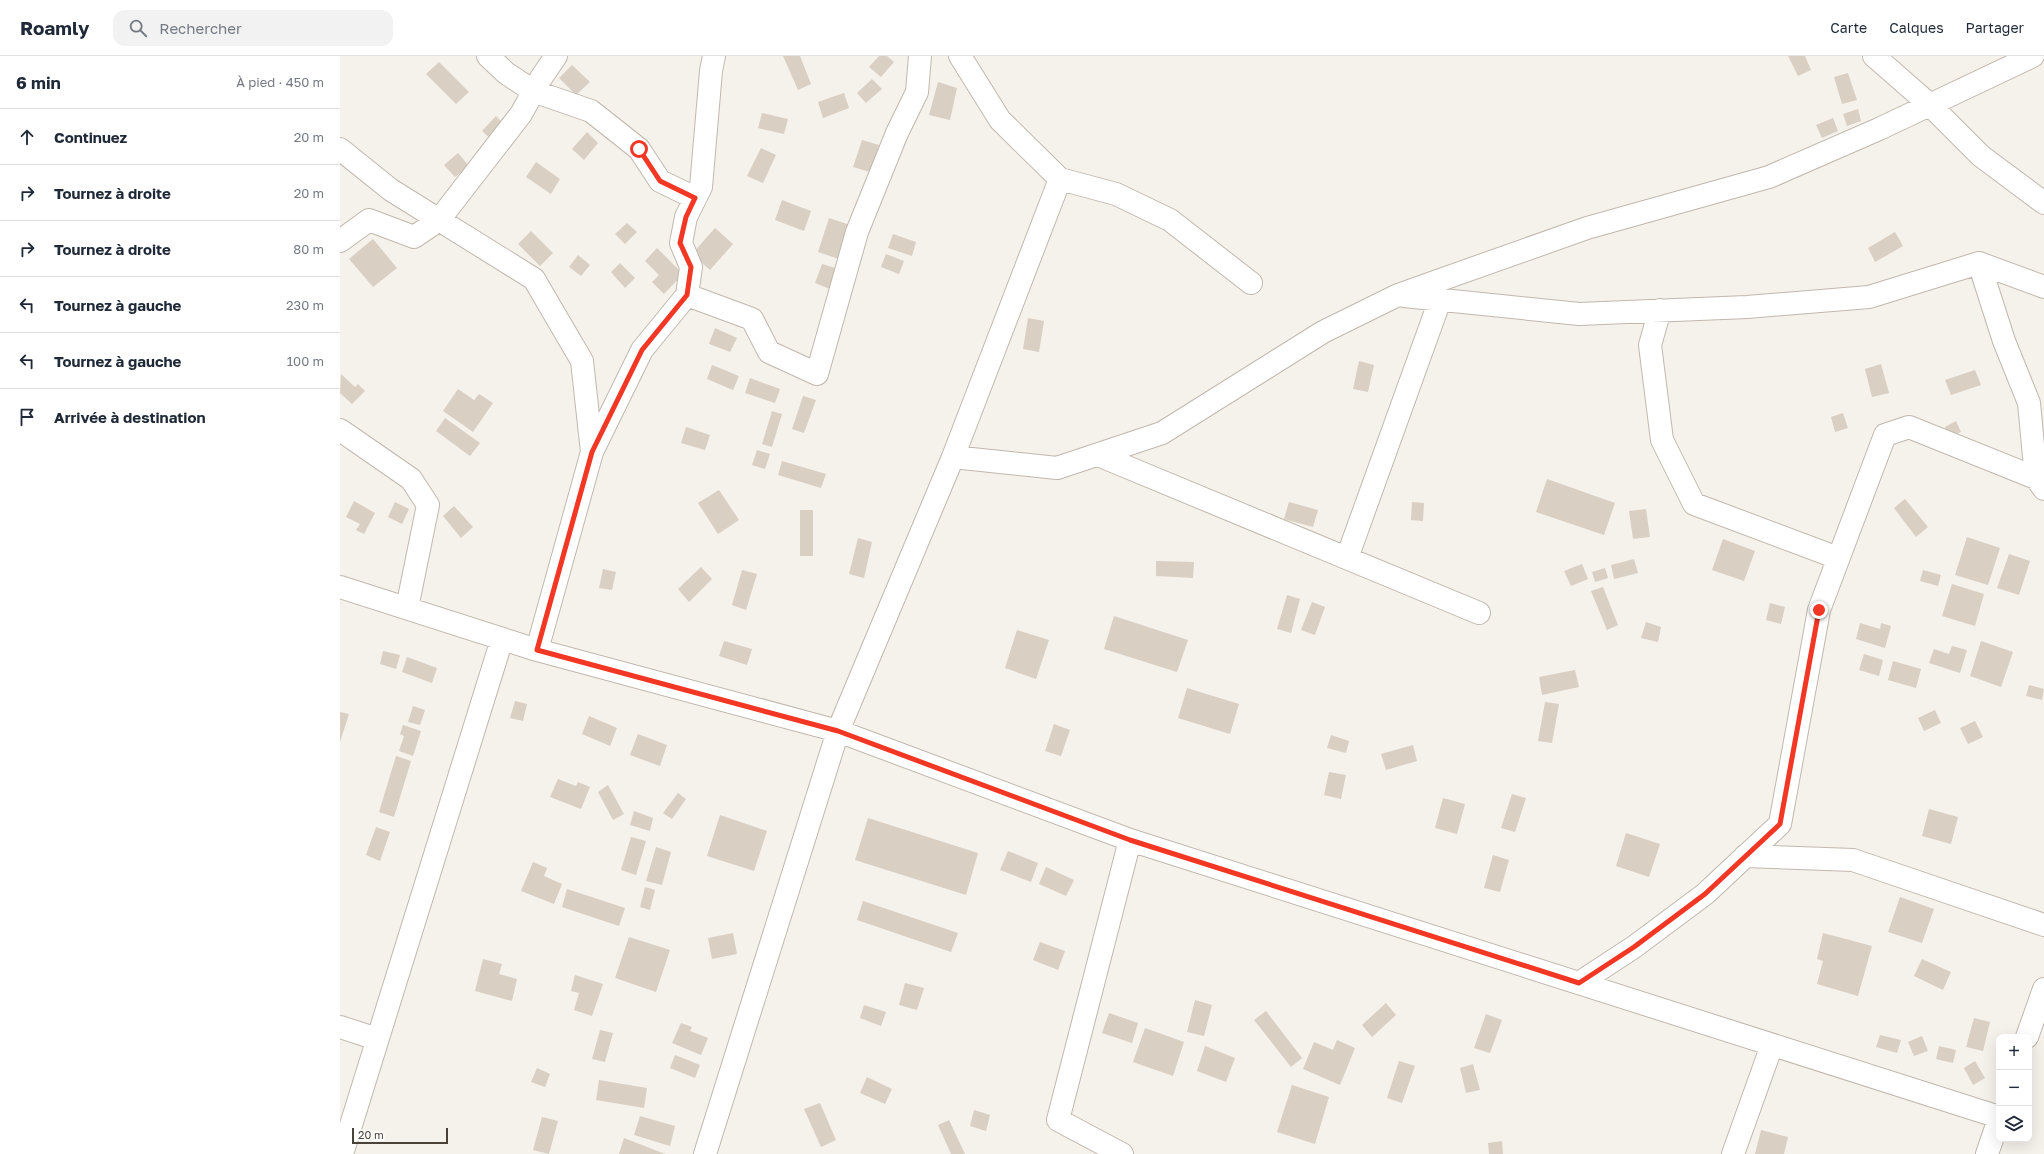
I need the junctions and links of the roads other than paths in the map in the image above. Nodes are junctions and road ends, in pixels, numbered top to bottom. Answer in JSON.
{"nodes":[{"id":1,"x":488,"y":56,"type":"edge"},
{"id":2,"x":556,"y":56,"type":"edge"},
{"id":3,"x":714,"y":56,"type":"edge"},
{"id":4,"x":920,"y":56,"type":"edge"},
{"id":5,"x":960,"y":56,"type":"edge"},
{"id":6,"x":2033,"y":56,"type":"edge"},
{"id":7,"x":1878,"y":58,"type":"edge"},
{"id":8,"x":533,"y":91,"type":"junction"},
{"id":9,"x":1930,"y":106,"type":"junction"},
{"id":10,"x":340,"y":149,"type":"edge"},
{"id":11,"x":1060,"y":179,"type":"junction"},
{"id":12,"x":695,"y":198,"type":"junction"},
{"id":13,"x":2044,"y":203,"type":"edge"},
{"id":14,"x":439,"y":220,"type":"junction"},
{"id":15,"x":340,"y":241,"type":"edge"},
{"id":16,"x":1979,"y":263,"type":"junction"},
{"id":17,"x":1251,"y":283,"type":"dead end"},
{"id":18,"x":2044,"y":287,"type":"edge"},
{"id":19,"x":687,"y":295,"type":"junction"},
{"id":20,"x":1398,"y":295,"type":"junction"},
{"id":21,"x":1440,"y":300,"type":"junction"},
{"id":22,"x":1660,"y":310,"type":"junction"},
{"id":23,"x":340,"y":430,"type":"edge"},
{"id":24,"x":592,"y":452,"type":"junction"},
{"id":25,"x":1098,"y":455,"type":"junction"},
{"id":26,"x":953,"y":457,"type":"junction"},
{"id":27,"x":2040,"y":484,"type":"edge"},
{"id":28,"x":1347,"y":558,"type":"junction"},
{"id":29,"x":1838,"y":558,"type":"junction"},
{"id":30,"x":340,"y":587,"type":"edge"},
{"id":31,"x":407,"y":608,"type":"junction"},
{"id":32,"x":1480,"y":613,"type":"dead end"},
{"id":33,"x":502,"y":639,"type":"junction"},
{"id":34,"x":537,"y":650,"type":"junction"},
{"id":35,"x":838,"y":731,"type":"junction"},
{"id":36,"x":1130,"y":840,"type":"junction"},
{"id":37,"x":1745,"y":856,"type":"junction"},
{"id":38,"x":2044,"y":925,"type":"edge"},
{"id":39,"x":1579,"y":983,"type":"junction"},
{"id":40,"x":2044,"y":989,"type":"edge"},
{"id":41,"x":340,"y":1027,"type":"edge"},
{"id":42,"x":2028,"y":1034,"type":"edge"},
{"id":43,"x":377,"y":1039,"type":"junction"},
{"id":44,"x":1772,"y":1045,"type":"junction"},
{"id":45,"x":1996,"y":1117,"type":"edge"},
{"id":46,"x":1996,"y":1127,"type":"edge"},
{"id":47,"x":342,"y":1154,"type":"edge"},
{"id":48,"x":705,"y":1154,"type":"edge"},
{"id":49,"x":1122,"y":1154,"type":"edge"},
{"id":50,"x":1733,"y":1154,"type":"edge"},
{"id":51,"x":1987,"y":1154,"type":"edge"}],
"edges":[{"from":1,"to":8,"type":"street"},
{"from":2,"to":8,"type":"street"},
{"from":3,"to":12,"type":"street"},
{"from":4,"to":19,"type":"street"},
{"from":5,"to":11,"type":"street"},
{"from":6,"to":9,"type":"street"},
{"from":7,"to":9,"type":"street"},
{"from":8,"to":12,"type":"street"},
{"from":8,"to":14,"type":"street"},
{"from":9,"to":13,"type":"street"},
{"from":9,"to":20,"type":"street"},
{"from":10,"to":14,"type":"street"},
{"from":11,"to":17,"type":"street"},
{"from":11,"to":26,"type":"street"},
{"from":12,"to":19,"type":"street"},
{"from":14,"to":15,"type":"street"},
{"from":14,"to":24,"type":"street"},
{"from":16,"to":18,"type":"street"},
{"from":16,"to":22,"type":"street"},
{"from":16,"to":27,"type":"street"},
{"from":19,"to":24,"type":"street"},
{"from":20,"to":21,"type":"street"},
{"from":20,"to":25,"type":"street"},
{"from":21,"to":22,"type":"street"},
{"from":21,"to":28,"type":"street"},
{"from":22,"to":29,"type":"street"},
{"from":23,"to":31,"type":"street"},
{"from":24,"to":34,"type":"street"},
{"from":25,"to":26,"type":"street"},
{"from":25,"to":28,"type":"street"},
{"from":26,"to":35,"type":"street"},
{"from":27,"to":29,"type":"street"},
{"from":28,"to":32,"type":"street"},
{"from":29,"to":37,"type":"street"},
{"from":30,"to":31,"type":"street"},
{"from":31,"to":33,"type":"street"},
{"from":33,"to":34,"type":"street"},
{"from":33,"to":43,"type":"street"},
{"from":34,"to":35,"type":"street"},
{"from":35,"to":36,"type":"street"},
{"from":35,"to":48,"type":"street"},
{"from":36,"to":39,"type":"street"},
{"from":36,"to":49,"type":"street"},
{"from":37,"to":38,"type":"street"},
{"from":37,"to":39,"type":"street"},
{"from":39,"to":44,"type":"street"},
{"from":40,"to":42,"type":"street"},
{"from":41,"to":43,"type":"street"},
{"from":43,"to":47,"type":"street"},
{"from":44,"to":45,"type":"street"},
{"from":44,"to":50,"type":"street"},
{"from":46,"to":51,"type":"street"}]}
